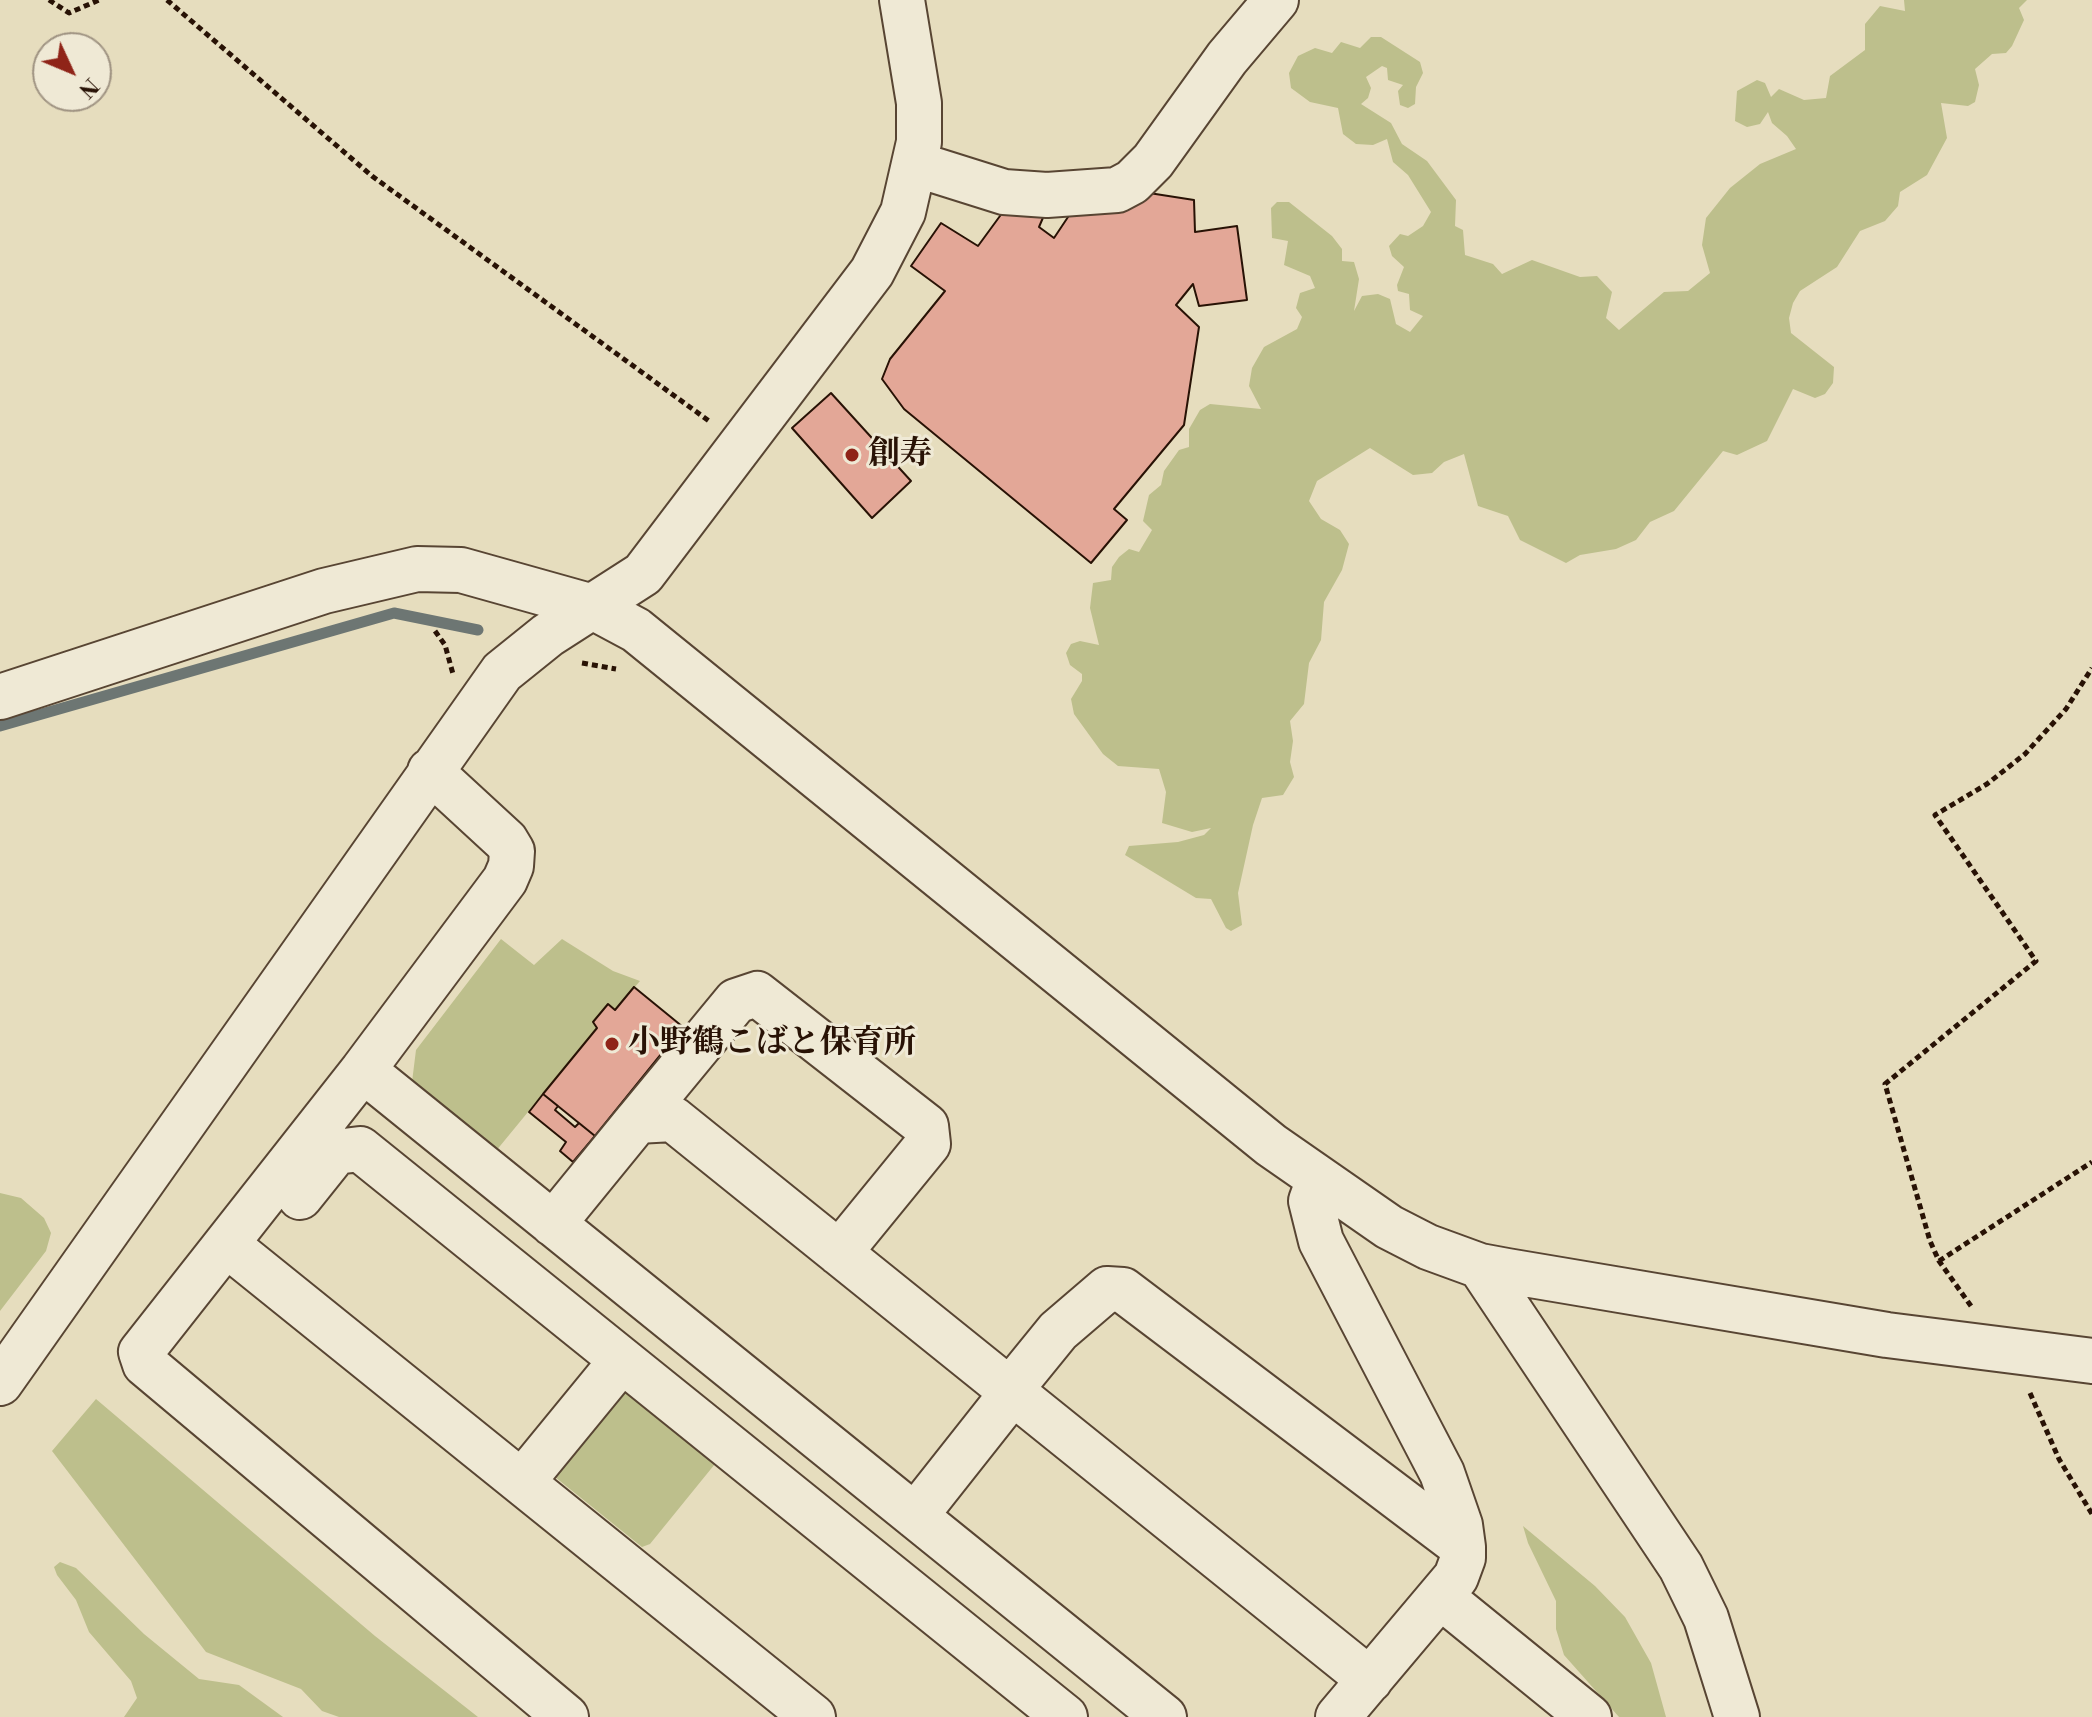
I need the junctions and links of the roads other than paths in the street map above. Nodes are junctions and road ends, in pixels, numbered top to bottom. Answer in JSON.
{"nodes":[{"id":1,"x":902,"y":0,"type":"edge"},
{"id":2,"x":1276,"y":0,"type":"edge"},
{"id":3,"x":915,"y":164,"type":"junction"},
{"id":4,"x":593,"y":607,"type":"junction"},
{"id":5,"x":0,"y":697,"type":"edge"},
{"id":6,"x":430,"y":771,"type":"junction"},
{"id":7,"x":363,"y":1070,"type":"junction"},
{"id":8,"x":637,"y":1121,"type":"junction"},
{"id":9,"x":1319,"y":1179,"type":"junction"},
{"id":10,"x":553,"y":1224,"type":"junction"},
{"id":11,"x":237,"y":1252,"type":"junction"},
{"id":12,"x":839,"y":1253,"type":"junction"},
{"id":13,"x":1480,"y":1266,"type":"junction"},
{"id":14,"x":622,"y":1360,"type":"junction"},
{"id":15,"x":2092,"y":1361,"type":"edge"},
{"id":16,"x":0,"y":1383,"type":"edge"},
{"id":17,"x":1012,"y":1391,"type":"junction"},
{"id":18,"x":522,"y":1482,"type":"junction"},
{"id":19,"x":915,"y":1516,"type":"junction"},
{"id":20,"x":1463,"y":1547,"type":"junction"},
{"id":21,"x":1440,"y":1596,"type":"junction"},
{"id":22,"x":1370,"y":1680,"type":"junction"},
{"id":23,"x":566,"y":1717,"type":"edge"},
{"id":24,"x":813,"y":1717,"type":"edge"},
{"id":25,"x":1065,"y":1717,"type":"edge"},
{"id":26,"x":1164,"y":1717,"type":"edge"},
{"id":27,"x":1338,"y":1717,"type":"edge"},
{"id":28,"x":1589,"y":1717,"type":"edge"},
{"id":29,"x":1737,"y":1717,"type":"edge"}],
"edges":[{"from":1,"to":3,"type":"street"},
{"from":2,"to":3,"type":"street"},
{"from":3,"to":4,"type":"street"},
{"from":4,"to":5,"type":"street"},
{"from":4,"to":6,"type":"street"},
{"from":4,"to":9,"type":"street"},
{"from":6,"to":7,"type":"street"},
{"from":6,"to":16,"type":"street"},
{"from":7,"to":10,"type":"street"},
{"from":7,"to":11,"type":"street"},
{"from":8,"to":10,"type":"street"},
{"from":8,"to":12,"type":"street"},
{"from":8,"to":12,"type":"street"},
{"from":9,"to":13,"type":"street"},
{"from":9,"to":20,"type":"street"},
{"from":10,"to":19,"type":"street"},
{"from":11,"to":14,"type":"street"},
{"from":11,"to":18,"type":"street"},
{"from":11,"to":23,"type":"street"},
{"from":12,"to":17,"type":"street"},
{"from":13,"to":15,"type":"street"},
{"from":13,"to":29,"type":"street"},
{"from":14,"to":18,"type":"street"},
{"from":14,"to":25,"type":"street"},
{"from":17,"to":19,"type":"street"},
{"from":17,"to":20,"type":"street"},
{"from":17,"to":22,"type":"street"},
{"from":18,"to":24,"type":"street"},
{"from":19,"to":26,"type":"street"},
{"from":20,"to":21,"type":"street"},
{"from":21,"to":22,"type":"street"},
{"from":21,"to":28,"type":"street"},
{"from":22,"to":27,"type":"street"}]}
